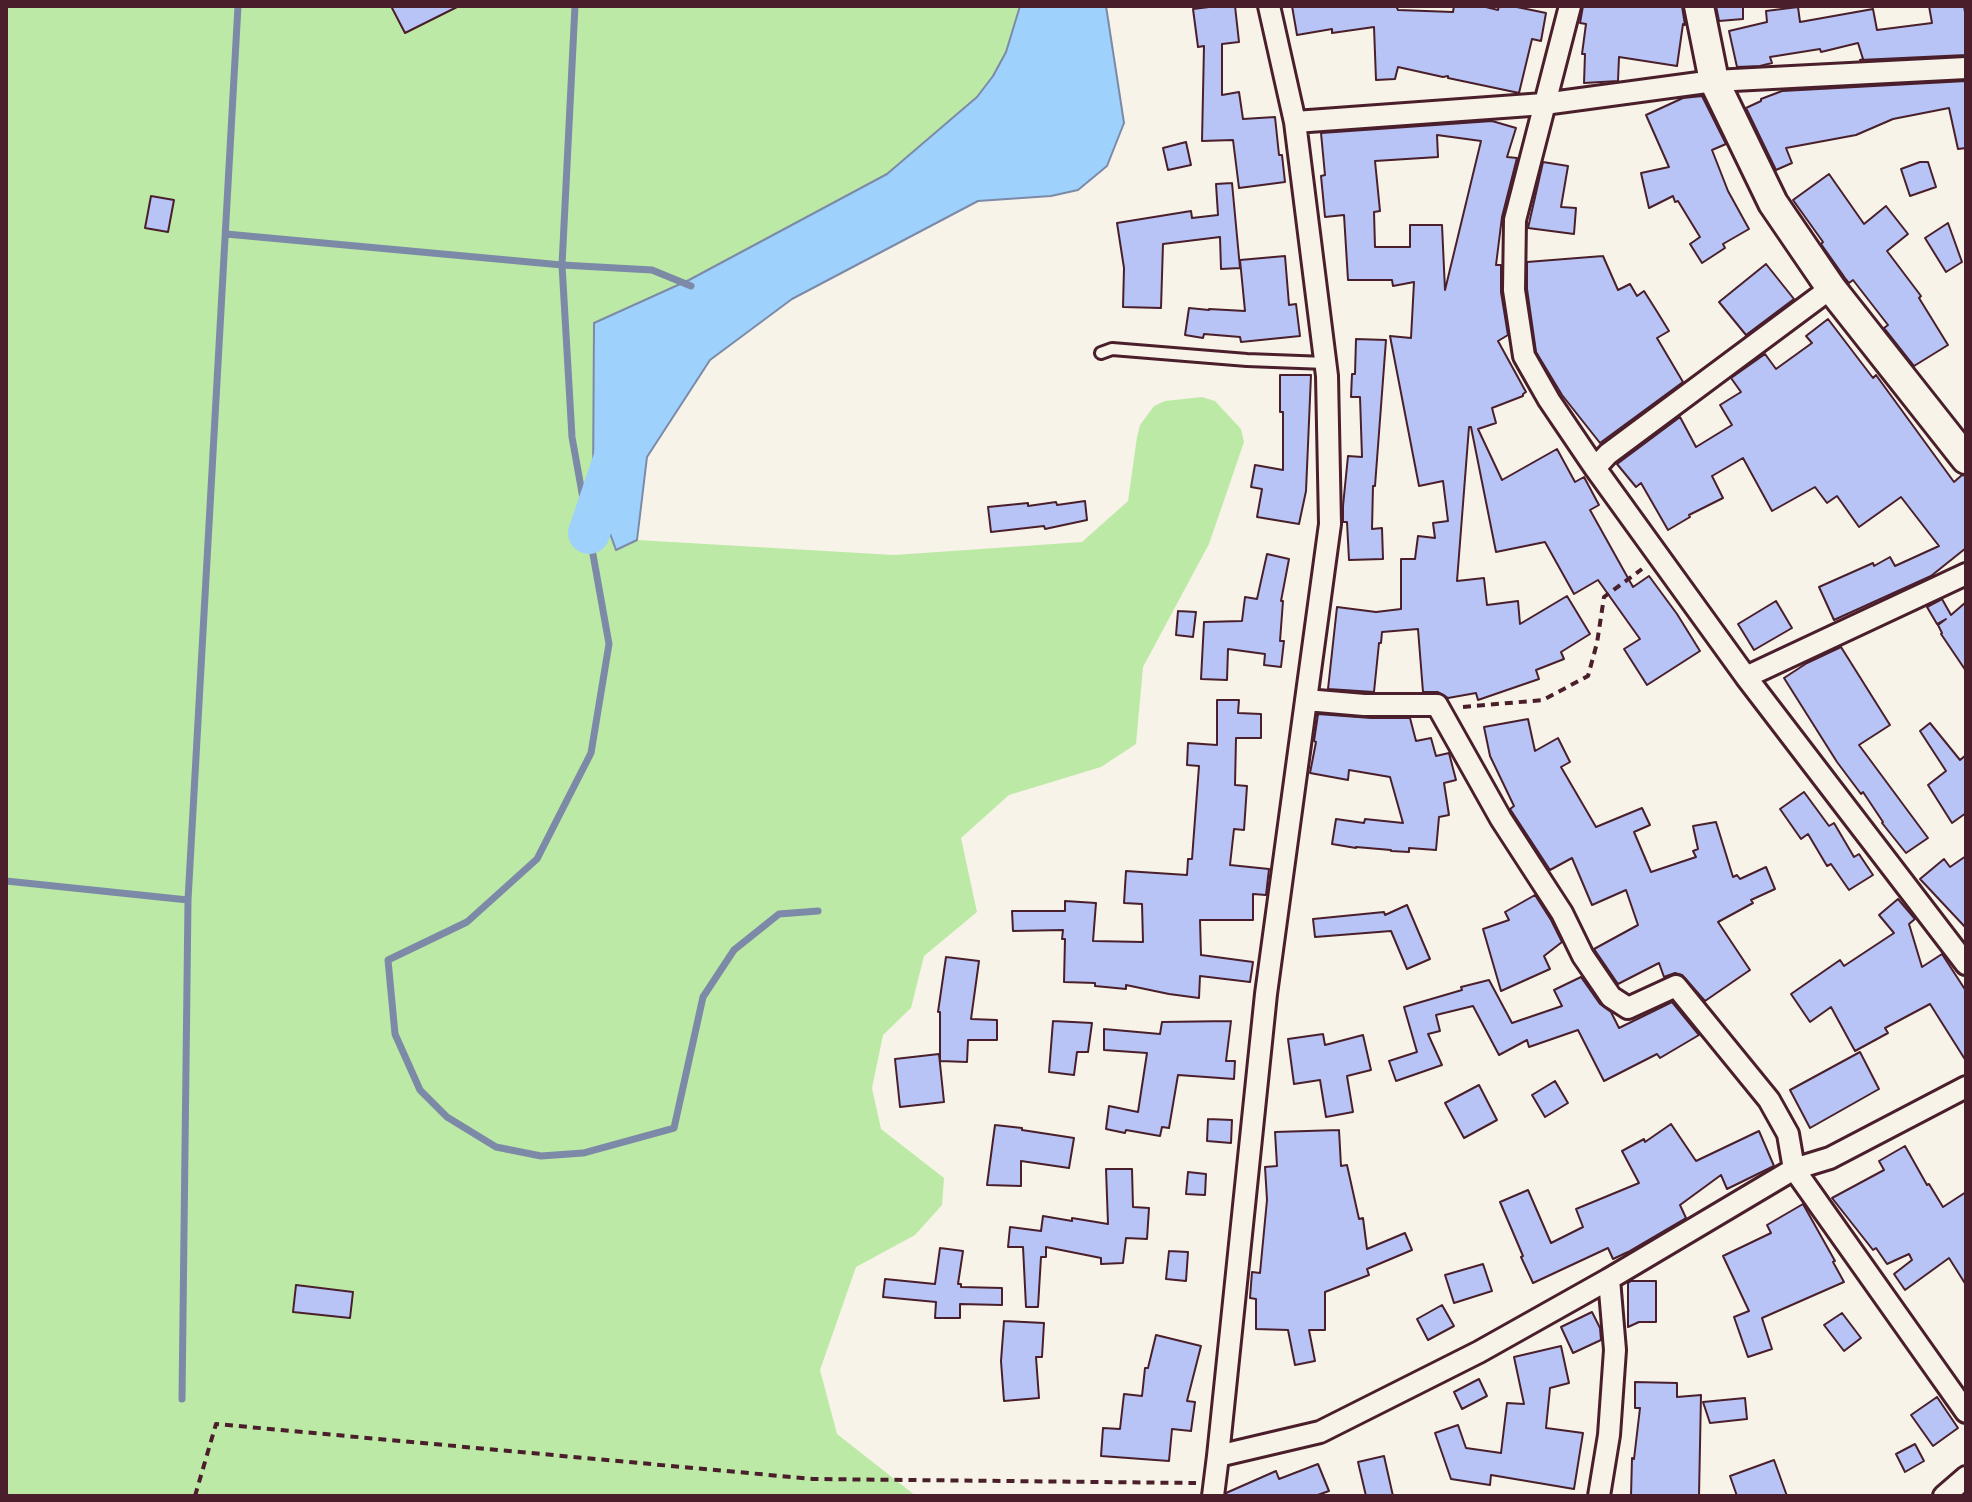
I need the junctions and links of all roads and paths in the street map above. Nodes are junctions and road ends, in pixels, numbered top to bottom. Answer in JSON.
{"nodes":[{"id":1,"x":1269,"y":6,"type":"edge"},
{"id":2,"x":1570,"y":6,"type":"edge"},
{"id":3,"x":1699,"y":6,"type":"edge"},
{"id":4,"x":1966,"y":68,"type":"edge"},
{"id":5,"x":1714,"y":81,"type":"junction"},
{"id":6,"x":1544,"y":104,"type":"junction"},
{"id":7,"x":1295,"y":122,"type":"junction"},
{"id":8,"x":1831,"y":288,"type":"junction"},
{"id":9,"x":1101,"y":353,"type":"dead end"},
{"id":10,"x":1326,"y":363,"type":"junction"},
{"id":11,"x":1966,"y":459,"type":"edge"},
{"id":12,"x":1595,"y":468,"type":"junction"},
{"id":13,"x":1659,"y":556,"type":"junction"},
{"id":14,"x":1966,"y":574,"type":"edge"},
{"id":15,"x":1746,"y":677,"type":"junction"},
{"id":16,"x":1306,"y":700,"type":"junction"},
{"id":17,"x":1437,"y":705,"type":"junction"},
{"id":18,"x":1966,"y":964,"type":"edge"},
{"id":19,"x":1966,"y":1087,"type":"edge"},
{"id":20,"x":1794,"y":1169,"type":"junction"},
{"id":21,"x":1609,"y":1279,"type":"junction"},
{"id":22,"x":1966,"y":1412,"type":"edge"},
{"id":23,"x":1218,"y":1456,"type":"junction"},
{"id":24,"x":1966,"y":1477,"type":"edge"},
{"id":25,"x":1214,"y":1490,"type":"edge"},
{"id":26,"x":195,"y":1496,"type":"edge"},
{"id":27,"x":1599,"y":1496,"type":"edge"},
{"id":28,"x":1944,"y":1496,"type":"edge"}],
"edges":[{"from":1,"to":7,"type":"street"},
{"from":2,"to":6,"type":"street"},
{"from":3,"to":5,"type":"street"},
{"from":4,"to":5,"type":"street"},
{"from":5,"to":6,"type":"street"},
{"from":5,"to":8,"type":"street"},
{"from":6,"to":7,"type":"street"},
{"from":6,"to":12,"type":"street"},
{"from":7,"to":10,"type":"street"},
{"from":8,"to":11,"type":"street"},
{"from":8,"to":12,"type":"street"},
{"from":9,"to":10,"type":"lane"},
{"from":10,"to":16,"type":"street"},
{"from":12,"to":13,"type":"street"},
{"from":13,"to":15,"type":"street"},
{"from":13,"to":17,"type":"path"},
{"from":14,"to":15,"type":"street"},
{"from":15,"to":18,"type":"street"},
{"from":16,"to":17,"type":"street"},
{"from":16,"to":23,"type":"street"},
{"from":17,"to":20,"type":"street"},
{"from":19,"to":20,"type":"street"},
{"from":20,"to":21,"type":"street"},
{"from":20,"to":22,"type":"street"},
{"from":21,"to":23,"type":"street"},
{"from":21,"to":27,"type":"street"},
{"from":23,"to":25,"type":"street"},
{"from":24,"to":28,"type":"street"},
{"from":25,"to":26,"type":"path"}]}
